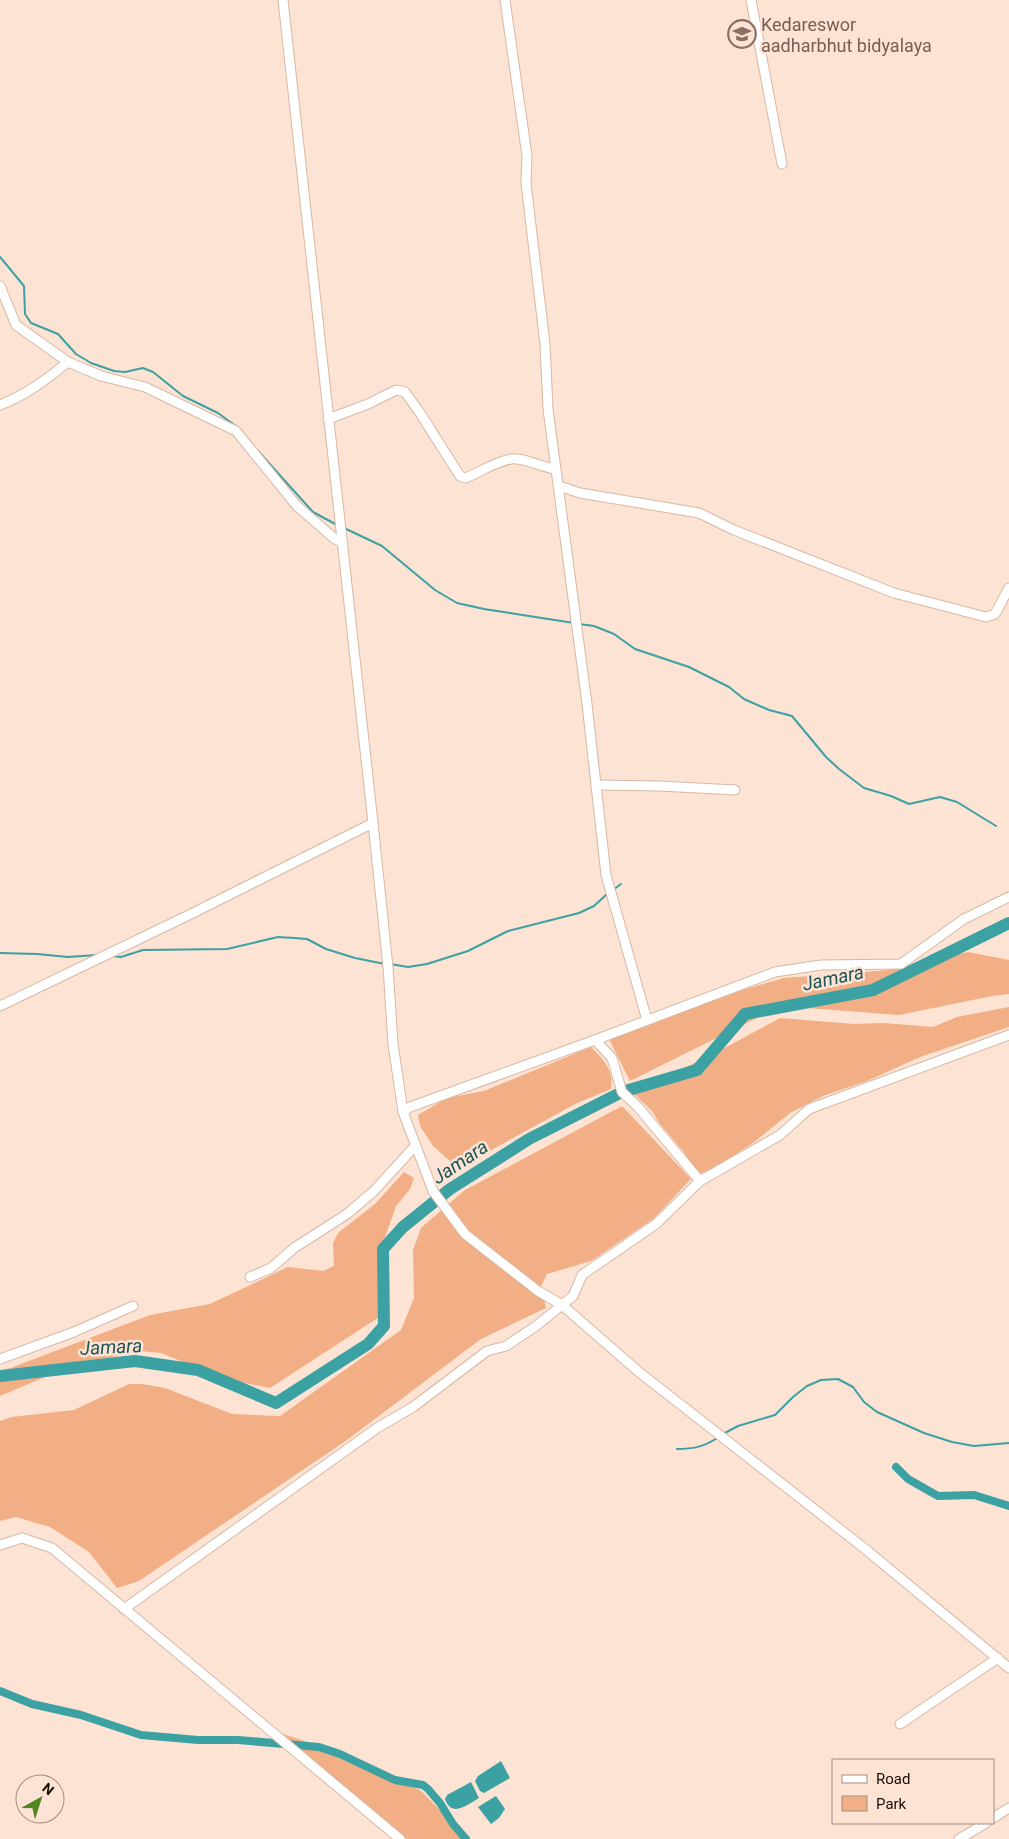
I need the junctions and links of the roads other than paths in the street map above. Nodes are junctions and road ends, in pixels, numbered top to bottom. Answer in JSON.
{"nodes":[{"id":1,"x":282,"y":0,"type":"edge"},
{"id":2,"x":505,"y":0,"type":"edge"},
{"id":3,"x":750,"y":0,"type":"edge"},
{"id":4,"x":782,"y":164,"type":"dead end"},
{"id":5,"x":0,"y":286,"type":"edge"},
{"id":6,"x":68,"y":362,"type":"junction"},
{"id":7,"x":0,"y":404,"type":"edge"},
{"id":8,"x":328,"y":419,"type":"junction"},
{"id":9,"x":555,"y":469,"type":"junction"},
{"id":10,"x":558,"y":486,"type":"junction"},
{"id":11,"x":342,"y":542,"type":"junction"},
{"id":12,"x":1009,"y":588,"type":"edge"},
{"id":13,"x":596,"y":785,"type":"junction"},
{"id":14,"x":734,"y":790,"type":"dead end"},
{"id":15,"x":373,"y":823,"type":"junction"},
{"id":16,"x":1009,"y":897,"type":"edge"},
{"id":17,"x":0,"y":1006,"type":"edge"},
{"id":18,"x":647,"y":1020,"type":"junction"},
{"id":19,"x":1009,"y":1035,"type":"edge"},
{"id":20,"x":595,"y":1040,"type":"junction"},
{"id":21,"x":403,"y":1112,"type":"junction"},
{"id":22,"x":415,"y":1146,"type":"junction"},
{"id":23,"x":700,"y":1181,"type":"junction"},
{"id":24,"x":250,"y":1277,"type":"dead end"},
{"id":25,"x":562,"y":1305,"type":"junction"},
{"id":26,"x":133,"y":1306,"type":"dead end"},
{"id":27,"x":0,"y":1359,"type":"edge"},
{"id":28,"x":0,"y":1545,"type":"edge"},
{"id":29,"x":124,"y":1609,"type":"junction"},
{"id":30,"x":998,"y":1658,"type":"junction"},
{"id":31,"x":1009,"y":1668,"type":"edge"},
{"id":32,"x":900,"y":1724,"type":"dead end"},
{"id":33,"x":1009,"y":1808,"type":"edge"},
{"id":34,"x":994,"y":1817,"type":"edge"},
{"id":35,"x":984,"y":1824,"type":"edge"},
{"id":36,"x":400,"y":1839,"type":"edge"},
{"id":37,"x":960,"y":1839,"type":"edge"}],
"edges":[{"from":1,"to":8,"type":"street"},
{"from":2,"to":9,"type":"street"},
{"from":3,"to":4,"type":"street"},
{"from":5,"to":6,"type":"street"},
{"from":6,"to":7,"type":"street"},
{"from":6,"to":11,"type":"street"},
{"from":8,"to":9,"type":"street"},
{"from":8,"to":11,"type":"street"},
{"from":9,"to":10,"type":"street"},
{"from":10,"to":12,"type":"street"},
{"from":10,"to":13,"type":"street"},
{"from":11,"to":15,"type":"street"},
{"from":13,"to":14,"type":"street"},
{"from":13,"to":18,"type":"street"},
{"from":15,"to":17,"type":"street"},
{"from":15,"to":21,"type":"street"},
{"from":16,"to":18,"type":"street"},
{"from":18,"to":20,"type":"street"},
{"from":19,"to":23,"type":"street"},
{"from":20,"to":21,"type":"street"},
{"from":20,"to":23,"type":"street"},
{"from":21,"to":22,"type":"street"},
{"from":22,"to":24,"type":"street"},
{"from":22,"to":25,"type":"street"},
{"from":23,"to":25,"type":"street"},
{"from":25,"to":29,"type":"street"},
{"from":25,"to":30,"type":"street"},
{"from":26,"to":27,"type":"street"},
{"from":28,"to":29,"type":"street"},
{"from":29,"to":36,"type":"street"},
{"from":30,"to":31,"type":"street"},
{"from":30,"to":32,"type":"street"},
{"from":33,"to":34,"type":"street"},
{"from":35,"to":37,"type":"street"}]}
